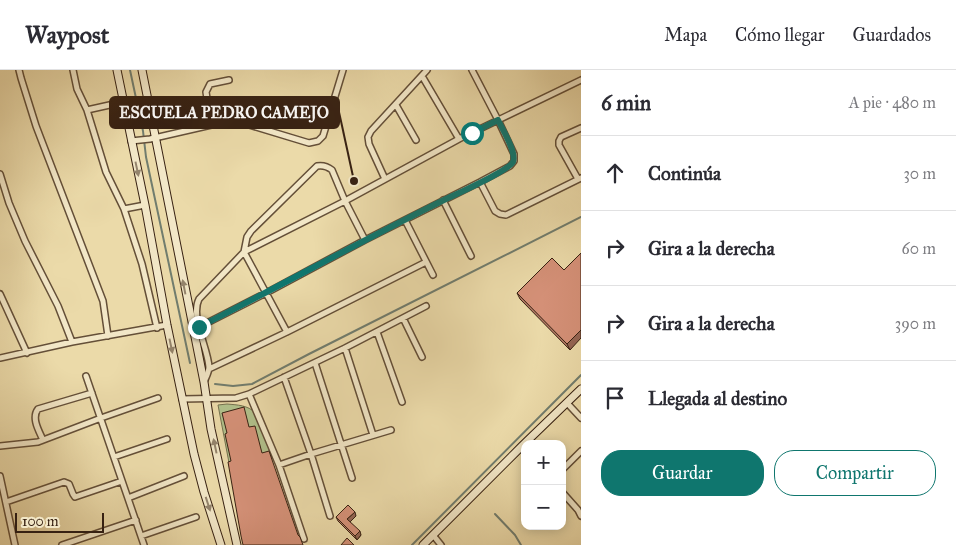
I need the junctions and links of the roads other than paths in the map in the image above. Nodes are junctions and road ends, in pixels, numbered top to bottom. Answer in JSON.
{"nodes":[{"id":1,"x":19,"y":70,"type":"edge"},
{"id":2,"x":73,"y":70,"type":"edge"},
{"id":3,"x":117,"y":70,"type":"edge"},
{"id":4,"x":142,"y":70,"type":"edge"},
{"id":5,"x":343,"y":70,"type":"edge"},
{"id":6,"x":427,"y":70,"type":"edge"},
{"id":7,"x":472,"y":70,"type":"edge"},
{"id":8,"x":422,"y":76,"type":"junction"},
{"id":9,"x":228,"y":80,"type":"dead end"},
{"id":10,"x":581,"y":80,"type":"edge"},
{"id":11,"x":123,"y":102,"type":"junction"},
{"id":12,"x":396,"y":104,"type":"junction"},
{"id":13,"x":87,"y":110,"type":"junction"},
{"id":14,"x":498,"y":120,"type":"junction"},
{"id":15,"x":211,"y":124,"type":"junction"},
{"id":16,"x":581,"y":128,"type":"edge"},
{"id":17,"x":153,"y":138,"type":"junction"},
{"id":18,"x":416,"y":140,"type":"dead end"},
{"id":19,"x":459,"y":140,"type":"junction"},
{"id":20,"x":134,"y":141,"type":"junction"},
{"id":21,"x":0,"y":174,"type":"edge"},
{"id":22,"x":579,"y":178,"type":"edge"},
{"id":23,"x":385,"y":179,"type":"junction"},
{"id":24,"x":480,"y":182,"type":"junction"},
{"id":25,"x":443,"y":200,"type":"junction"},
{"id":26,"x":345,"y":201,"type":"junction"},
{"id":27,"x":145,"y":205,"type":"junction"},
{"id":28,"x":124,"y":209,"type":"junction"},
{"id":29,"x":405,"y":220,"type":"junction"},
{"id":30,"x":365,"y":240,"type":"junction"},
{"id":31,"x":244,"y":252,"type":"junction"},
{"id":32,"x":471,"y":256,"type":"dead end"},
{"id":33,"x":426,"y":262,"type":"junction"},
{"id":34,"x":434,"y":275,"type":"dead end"},
{"id":35,"x":266,"y":293,"type":"junction"},
{"id":36,"x":0,"y":294,"type":"edge"},
{"id":37,"x":426,"y":306,"type":"dead end"},
{"id":38,"x":403,"y":318,"type":"junction"},
{"id":39,"x":167,"y":325,"type":"junction"},
{"id":40,"x":199,"y":327,"type":"junction"},
{"id":41,"x":157,"y":328,"type":"junction"},
{"id":42,"x":287,"y":332,"type":"junction"},
{"id":43,"x":377,"y":332,"type":"junction"},
{"id":44,"x":108,"y":336,"type":"junction"},
{"id":45,"x":72,"y":342,"type":"junction"},
{"id":46,"x":345,"y":348,"type":"junction"},
{"id":47,"x":27,"y":353,"type":"junction"},
{"id":48,"x":422,"y":357,"type":"dead end"},
{"id":49,"x":0,"y":358,"type":"edge"},
{"id":50,"x":314,"y":363,"type":"junction"},
{"id":51,"x":210,"y":369,"type":"junction"},
{"id":52,"x":86,"y":376,"type":"dead end"},
{"id":53,"x":284,"y":377,"type":"junction"},
{"id":54,"x":204,"y":382,"type":"junction"},
{"id":55,"x":581,"y":389,"type":"edge"},
{"id":56,"x":92,"y":393,"type":"junction"},
{"id":57,"x":249,"y":394,"type":"junction"},
{"id":58,"x":158,"y":398,"type":"dead end"},
{"id":59,"x":182,"y":398,"type":"junction"},
{"id":60,"x":206,"y":398,"type":"junction"},
{"id":61,"x":402,"y":402,"type":"dead end"},
{"id":62,"x":568,"y":403,"type":"junction"},
{"id":63,"x":101,"y":418,"type":"junction"},
{"id":64,"x":581,"y":418,"type":"edge"},
{"id":65,"x":391,"y":430,"type":"dead end"},
{"id":66,"x":373,"y":435,"type":"junction"},
{"id":67,"x":167,"y":439,"type":"dead end"},
{"id":68,"x":43,"y":440,"type":"junction"},
{"id":69,"x":530,"y":440,"type":"edge"},
{"id":70,"x":342,"y":444,"type":"junction"},
{"id":71,"x":0,"y":446,"type":"edge"},
{"id":72,"x":521,"y":449,"type":"edge"},
{"id":73,"x":581,"y":451,"type":"edge"},
{"id":74,"x":311,"y":454,"type":"junction"},
{"id":75,"x":114,"y":457,"type":"junction"},
{"id":76,"x":279,"y":465,"type":"junction"},
{"id":77,"x":566,"y":466,"type":"edge"},
{"id":78,"x":0,"y":476,"type":"edge"},
{"id":79,"x":184,"y":476,"type":"dead end"},
{"id":80,"x":352,"y":478,"type":"dead end"},
{"id":81,"x":122,"y":481,"type":"junction"},
{"id":82,"x":2,"y":493,"type":"edge"},
{"id":83,"x":566,"y":496,"type":"edge"},
{"id":84,"x":128,"y":498,"type":"junction"},
{"id":85,"x":6,"y":502,"type":"junction"},
{"id":86,"x":330,"y":516,"type":"dead end"},
{"id":87,"x":581,"y":516,"type":"edge"},
{"id":88,"x":196,"y":517,"type":"dead end"},
{"id":89,"x":136,"y":520,"type":"junction"},
{"id":90,"x":433,"y":535,"type":"junction"},
{"id":91,"x":141,"y":536,"type":"junction"},
{"id":92,"x":304,"y":539,"type":"dead end"},
{"id":93,"x":15,"y":545,"type":"edge"},
{"id":94,"x":62,"y":545,"type":"edge"},
{"id":95,"x":144,"y":545,"type":"edge"},
{"id":96,"x":221,"y":545,"type":"edge"},
{"id":97,"x":236,"y":545,"type":"edge"},
{"id":98,"x":423,"y":545,"type":"edge"},
{"id":99,"x":441,"y":545,"type":"edge"}],
"edges":[{"from":1,"to":44,"type":"street"},
{"from":2,"to":13,"type":"street"},
{"from":3,"to":11,"type":"main road"},
{"from":4,"to":17,"type":"main road"},
{"from":5,"to":15,"type":"street"},
{"from":6,"to":8,"type":"street"},
{"from":7,"to":14,"type":"street"},
{"from":8,"to":12,"type":"street"},
{"from":8,"to":19,"type":"street"},
{"from":9,"to":15,"type":"street"},
{"from":10,"to":14,"type":"street"},
{"from":11,"to":13,"type":"street"},
{"from":11,"to":20,"type":"main road"},
{"from":12,"to":18,"type":"street"},
{"from":12,"to":23,"type":"street"},
{"from":13,"to":28,"type":"street"},
{"from":14,"to":19,"type":"street"},
{"from":14,"to":24,"type":"street"},
{"from":15,"to":17,"type":"street"},
{"from":16,"to":22,"type":"street"},
{"from":17,"to":20,"type":"street"},
{"from":54,"to":17,"type":"main road","one_way":true},
{"from":19,"to":23,"type":"street"},
{"from":20,"to":27,"type":"main road","one_way":true},
{"from":21,"to":45,"type":"street"},
{"from":22,"to":24,"type":"street"},
{"from":23,"to":26,"type":"street"},
{"from":24,"to":25,"type":"street"},
{"from":25,"to":29,"type":"street"},
{"from":25,"to":32,"type":"street"},
{"from":26,"to":30,"type":"street"},
{"from":26,"to":31,"type":"street"},
{"from":26,"to":31,"type":"street"},
{"from":27,"to":28,"type":"street"},
{"from":27,"to":39,"type":"main road"},
{"from":28,"to":41,"type":"street"},
{"from":29,"to":30,"type":"street"},
{"from":29,"to":33,"type":"street"},
{"from":30,"to":35,"type":"street"},
{"from":31,"to":35,"type":"street"},
{"from":31,"to":40,"type":"street"},
{"from":33,"to":34,"type":"street"},
{"from":33,"to":42,"type":"street"},
{"from":35,"to":40,"type":"street"},
{"from":35,"to":42,"type":"street"},
{"from":36,"to":47,"type":"street"},
{"from":37,"to":38,"type":"street"},
{"from":38,"to":43,"type":"street"},
{"from":38,"to":48,"type":"street"},
{"from":39,"to":41,"type":"street"},
{"from":39,"to":59,"type":"main road","one_way":true},
{"from":40,"to":51,"type":"street"},
{"from":41,"to":44,"type":"street"},
{"from":42,"to":51,"type":"street"},
{"from":43,"to":46,"type":"street"},
{"from":43,"to":61,"type":"street"},
{"from":44,"to":45,"type":"street"},
{"from":45,"to":47,"type":"street"},
{"from":46,"to":50,"type":"street"},
{"from":46,"to":66,"type":"street"},
{"from":47,"to":49,"type":"street"},
{"from":50,"to":53,"type":"street"},
{"from":50,"to":70,"type":"street"},
{"from":51,"to":54,"type":"street"},
{"from":52,"to":56,"type":"street"},
{"from":53,"to":57,"type":"street"},
{"from":53,"to":74,"type":"street"},
{"from":54,"to":60,"type":"main road"},
{"from":55,"to":62,"type":"main road"},
{"from":56,"to":63,"type":"street"},
{"from":56,"to":68,"type":"street"},
{"from":57,"to":60,"type":"street"},
{"from":57,"to":76,"type":"street"},
{"from":58,"to":63,"type":"street"},
{"from":59,"to":60,"type":"street"},
{"from":59,"to":96,"type":"main road","one_way":true},
{"from":97,"to":60,"type":"main road","one_way":true},
{"from":62,"to":64,"type":"street"},
{"from":62,"to":69,"type":"main road"},
{"from":63,"to":68,"type":"street"},
{"from":63,"to":75,"type":"street"},
{"from":65,"to":66,"type":"street"},
{"from":66,"to":70,"type":"street"},
{"from":67,"to":75,"type":"street"},
{"from":68,"to":71,"type":"street"},
{"from":70,"to":74,"type":"street"},
{"from":70,"to":80,"type":"street"},
{"from":72,"to":90,"type":"main road"},
{"from":73,"to":77,"type":"street"},
{"from":74,"to":76,"type":"street"},
{"from":74,"to":86,"type":"street"},
{"from":75,"to":81,"type":"street"},
{"from":76,"to":92,"type":"street"},
{"from":78,"to":82,"type":"street"},
{"from":79,"to":84,"type":"street"},
{"from":81,"to":84,"type":"street"},
{"from":81,"to":85,"type":"street"},
{"from":82,"to":85,"type":"street"},
{"from":83,"to":87,"type":"street"},
{"from":84,"to":89,"type":"street"},
{"from":85,"to":93,"type":"street"},
{"from":88,"to":91,"type":"street"},
{"from":89,"to":91,"type":"street"},
{"from":89,"to":94,"type":"street"},
{"from":90,"to":98,"type":"main road"},
{"from":90,"to":99,"type":"street"},
{"from":91,"to":95,"type":"street"}]}
